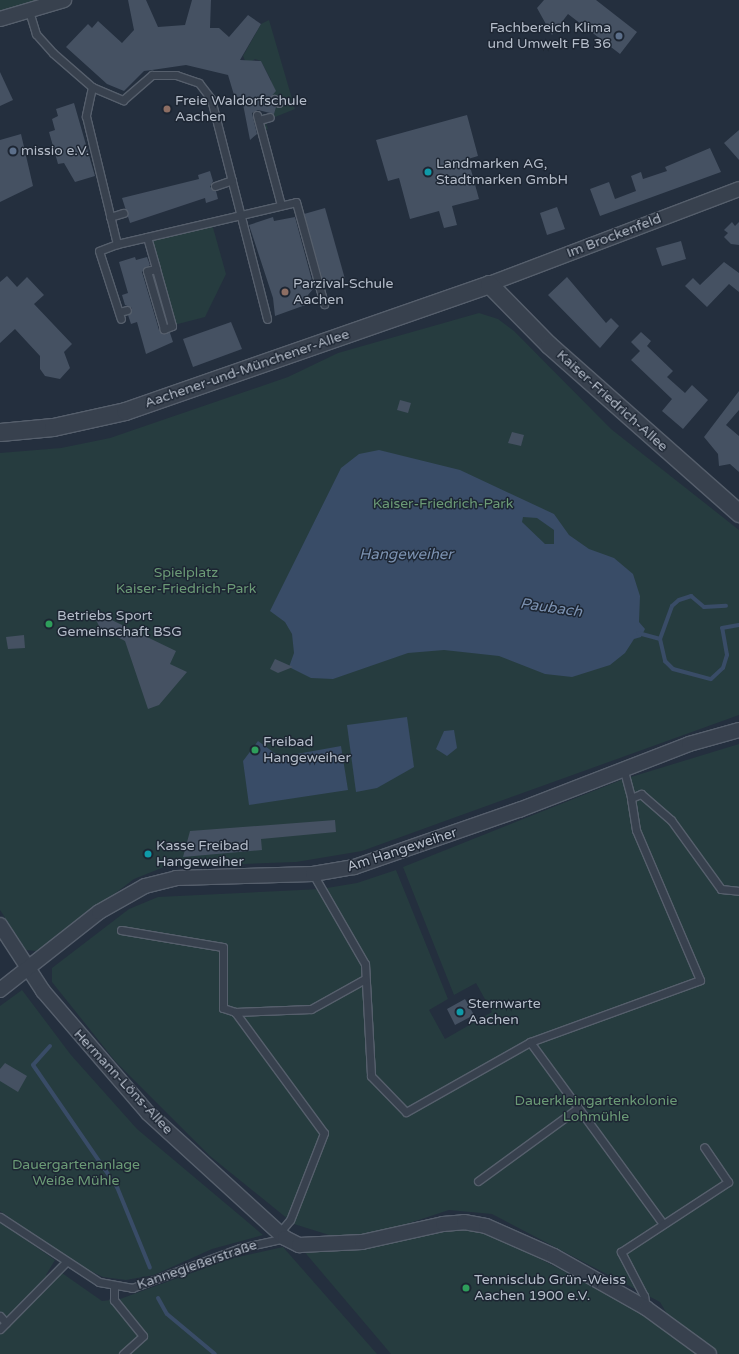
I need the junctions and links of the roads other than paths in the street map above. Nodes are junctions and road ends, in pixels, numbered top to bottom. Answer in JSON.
{"nodes":[{"id":1,"x":64,"y":0,"type":"edge"},
{"id":2,"x":29,"y":11,"type":"junction"},
{"id":3,"x":0,"y":19,"type":"edge"},
{"id":4,"x":92,"y":87,"type":"junction"},
{"id":5,"x":270,"y":117,"type":"dead end"},
{"id":6,"x":232,"y":180,"type":"junction"},
{"id":7,"x":215,"y":186,"type":"dead end"},
{"id":8,"x":739,"y":189,"type":"edge"},
{"id":9,"x":281,"y":205,"type":"junction"},
{"id":10,"x":123,"y":213,"type":"dead end"},
{"id":11,"x":240,"y":215,"type":"junction"},
{"id":12,"x":110,"y":216,"type":"junction"},
{"id":13,"x":147,"y":237,"type":"junction"},
{"id":14,"x":117,"y":244,"type":"junction"},
{"id":15,"x":156,"y":268,"type":"junction"},
{"id":16,"x":489,"y":284,"type":"junction"},
{"id":17,"x":324,"y":304,"type":"dead end"},
{"id":18,"x":127,"y":310,"type":"dead end"},
{"id":19,"x":267,"y":319,"type":"dead end"},
{"id":20,"x":0,"y":432,"type":"edge"},
{"id":21,"x":739,"y":513,"type":"edge"},
{"id":22,"x":739,"y":730,"type":"edge"},
{"id":23,"x":624,"y":771,"type":"junction"},
{"id":24,"x":631,"y":798,"type":"junction"},
{"id":25,"x":313,"y":874,"type":"junction"},
{"id":26,"x":739,"y":890,"type":"edge"},
{"id":27,"x":0,"y":925,"type":"edge"},
{"id":28,"x":121,"y":930,"type":"dead end"},
{"id":29,"x":28,"y":969,"type":"junction"},
{"id":30,"x":365,"y":979,"type":"junction"},
{"id":31,"x":0,"y":990,"type":"edge"},
{"id":32,"x":235,"y":1012,"type":"junction"},
{"id":33,"x":530,"y":1042,"type":"junction"},
{"id":34,"x":578,"y":1108,"type":"junction"},
{"id":35,"x":704,"y":1147,"type":"dead end"},
{"id":36,"x":478,"y":1181,"type":"dead end"},
{"id":37,"x":0,"y":1217,"type":"edge"},
{"id":38,"x":663,"y":1224,"type":"junction"},
{"id":39,"x":283,"y":1235,"type":"junction"},
{"id":40,"x":65,"y":1263,"type":"junction"},
{"id":41,"x":114,"y":1286,"type":"junction"},
{"id":42,"x":646,"y":1308,"type":"junction"},
{"id":43,"x":0,"y":1316,"type":"edge"},
{"id":44,"x":6,"y":1323,"type":"junction"},
{"id":45,"x":0,"y":1329,"type":"edge"},
{"id":46,"x":123,"y":1354,"type":"edge"},
{"id":47,"x":709,"y":1354,"type":"edge"}],
"edges":[{"from":1,"to":2,"type":"street"},
{"from":2,"to":3,"type":"street"},
{"from":2,"to":4,"type":"lane"},
{"from":4,"to":6,"type":"lane"},
{"from":4,"to":12,"type":"lane"},
{"from":5,"to":9,"type":"lane"},
{"from":6,"to":7,"type":"lane"},
{"from":6,"to":11,"type":"lane"},
{"from":8,"to":16,"type":"street","name":"Im Brockenfeld"},
{"from":9,"to":11,"type":"lane"},
{"from":9,"to":17,"type":"lane"},
{"from":10,"to":12,"type":"lane"},
{"from":11,"to":13,"type":"lane"},
{"from":11,"to":19,"type":"lane"},
{"from":12,"to":14,"type":"lane"},
{"from":13,"to":14,"type":"lane"},
{"from":13,"to":15,"type":"lane"},
{"from":14,"to":18,"type":"lane"},
{"from":15,"to":15,"type":"lane"},
{"from":16,"to":20,"type":"street","name":"Aachener-und-Münchener-Allee"},
{"from":16,"to":21,"type":"street","name":"Kaiser-Friedrich-Allee"},
{"from":22,"to":23,"type":"street","name":"Am Hangeweiher"},
{"from":23,"to":24,"type":"lane"},
{"from":23,"to":25,"type":"street","name":"Am Hangeweiher"},
{"from":24,"to":26,"type":"lane"},
{"from":24,"to":33,"type":"lane"},
{"from":25,"to":29,"type":"street","name":"Am Hangeweiher"},
{"from":25,"to":30,"type":"lane"},
{"from":27,"to":29,"type":"street","name":"Hermann-Löns-Allee"},
{"from":28,"to":32,"type":"lane"},
{"from":29,"to":31,"type":"street","name":"Am Hangeweiher"},
{"from":29,"to":39,"type":"street","name":"Hermann-Löns-Allee"},
{"from":30,"to":32,"type":"lane"},
{"from":30,"to":33,"type":"lane"},
{"from":32,"to":39,"type":"lane"},
{"from":33,"to":34,"type":"lane"},
{"from":34,"to":36,"type":"lane"},
{"from":34,"to":38,"type":"lane"},
{"from":35,"to":38,"type":"lane"},
{"from":37,"to":40,"type":"lane","name":"Kannegießerstraße"},
{"from":38,"to":42,"type":"lane"},
{"from":39,"to":41,"type":"lane","name":"Kannegießerstraße"},
{"from":39,"to":42,"type":"street"},
{"from":40,"to":41,"type":"lane","name":"Kannegießerstraße"},
{"from":40,"to":44,"type":"lane"},
{"from":41,"to":46,"type":"lane"},
{"from":42,"to":47,"type":"street"},
{"from":43,"to":44,"type":"lane"},
{"from":44,"to":45,"type":"lane"}]}
